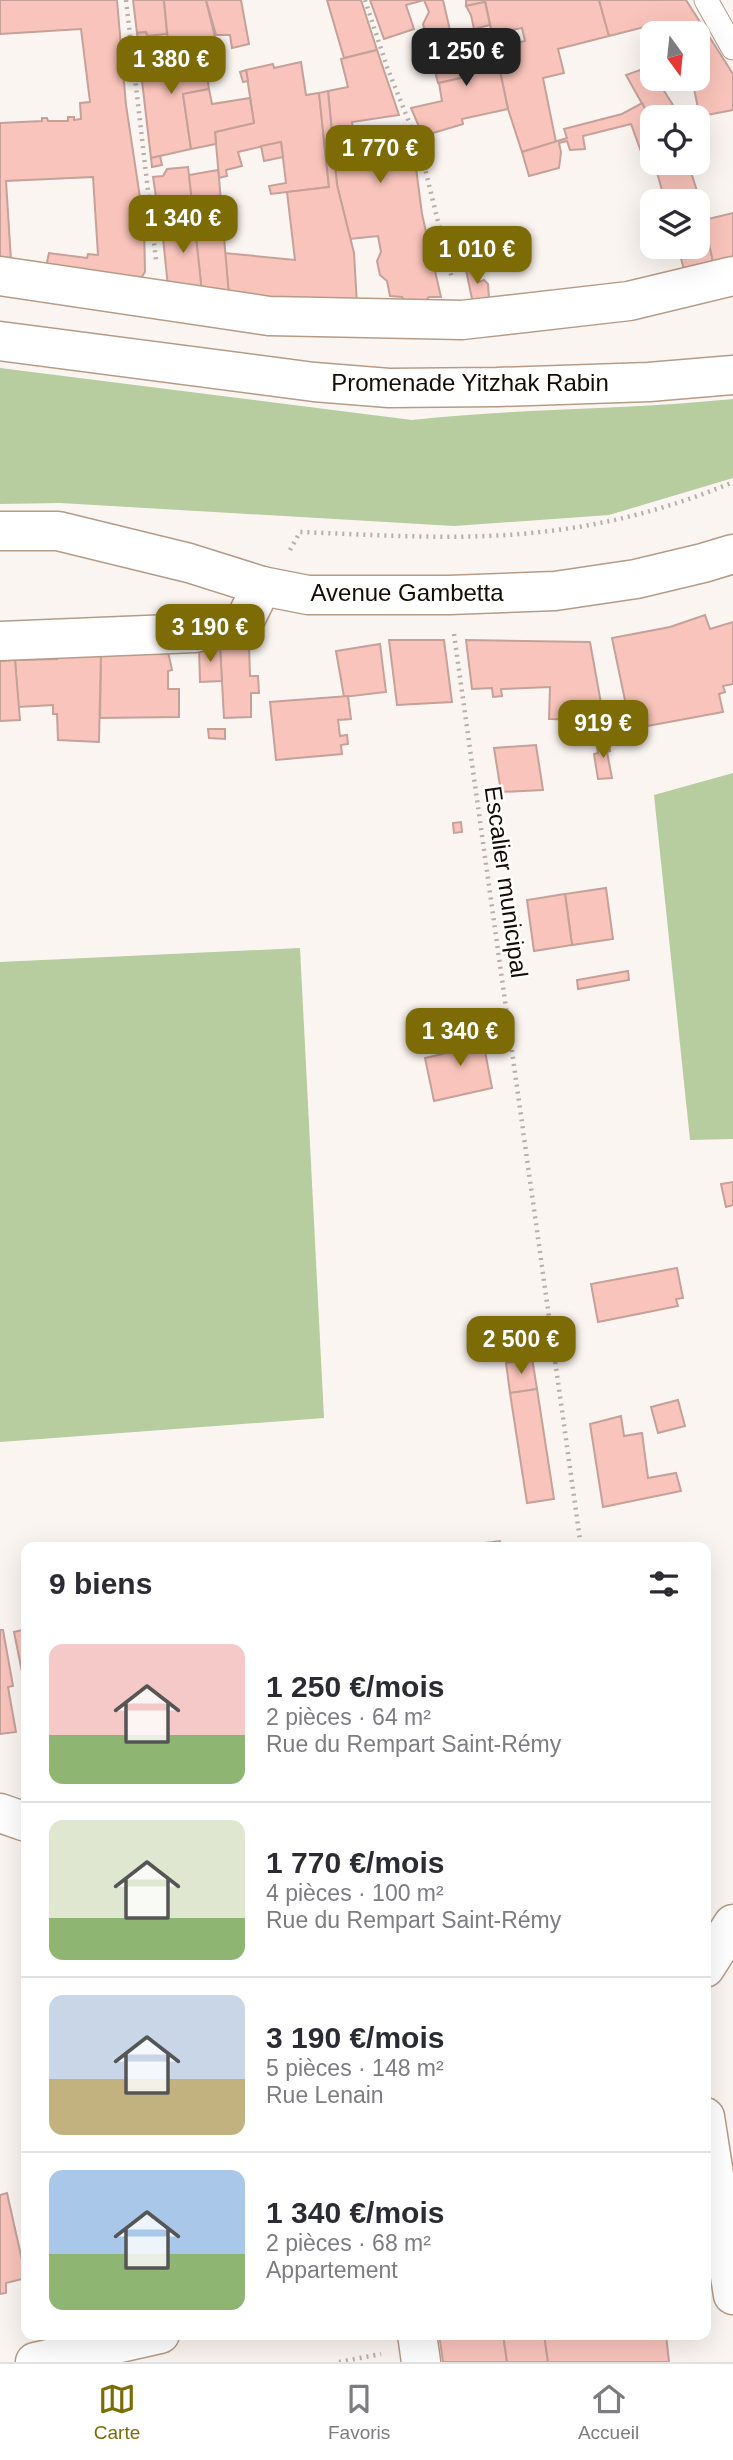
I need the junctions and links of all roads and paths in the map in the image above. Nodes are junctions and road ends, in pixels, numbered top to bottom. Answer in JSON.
{"nodes":[{"id":1,"x":125,"y":0,"type":"edge"},
{"id":2,"x":365,"y":0,"type":"edge"},
{"id":3,"x":706,"y":0,"type":"edge"},
{"id":4,"x":733,"y":48,"type":"edge"},
{"id":5,"x":0,"y":276,"type":"edge"},
{"id":6,"x":733,"y":276,"type":"edge"},
{"id":7,"x":161,"y":299,"type":"junction"},
{"id":8,"x":462,"y":320,"type":"junction"},
{"id":9,"x":0,"y":341,"type":"edge"},
{"id":10,"x":733,"y":375,"type":"edge"},
{"id":11,"x":733,"y":482,"type":"edge"},
{"id":12,"x":0,"y":531,"type":"edge"},
{"id":13,"x":733,"y":554,"type":"edge"},
{"id":14,"x":262,"y":586,"type":"junction"},
{"id":15,"x":308,"y":595,"type":"junction"},
{"id":16,"x":449,"y":595,"type":"junction"},
{"id":17,"x":0,"y":641,"type":"edge"},
{"id":18,"x":580,"y":1542,"type":"edge"},
{"id":19,"x":0,"y":1813,"type":"edge"},
{"id":20,"x":21,"y":1820,"type":"edge"},
{"id":21,"x":733,"y":1924,"type":"edge"},
{"id":22,"x":711,"y":1959,"type":"edge"},
{"id":23,"x":711,"y":2159,"type":"edge"},
{"id":24,"x":720,"y":2222,"type":"edge"},
{"id":25,"x":733,"y":2295,"type":"edge"},
{"id":26,"x":133,"y":2340,"type":"edge"},
{"id":27,"x":418,"y":2340,"type":"edge"},
{"id":28,"x":35,"y":2362,"type":"edge"},
{"id":29,"x":421,"y":2362,"type":"edge"}],
"edges":[{"from":1,"to":7,"type":"path"},
{"from":2,"to":8,"type":"path"},
{"from":3,"to":4,"type":"lane"},
{"from":5,"to":7,"type":"street"},
{"from":6,"to":8,"type":"street"},
{"from":7,"to":8,"type":"street"},
{"from":9,"to":10,"type":"street","name":"Promenade Yitzhak Rabin"},
{"from":11,"to":15,"type":"path"},
{"from":12,"to":14,"type":"street","name":"Avenue Gambetta"},
{"from":13,"to":16,"type":"street","name":"Avenue Gambetta"},
{"from":14,"to":15,"type":"street","name":"Avenue Gambetta"},
{"from":14,"to":17,"type":"street"},
{"from":15,"to":16,"type":"street","name":"Avenue Gambetta"},
{"from":16,"to":18,"type":"path","name":"Escalier municipal"},
{"from":19,"to":20,"type":"street"},
{"from":21,"to":22,"type":"street"},
{"from":23,"to":24,"type":"street"},
{"from":24,"to":25,"type":"street"},
{"from":26,"to":28,"type":"street"},
{"from":27,"to":29,"type":"street"}]}
